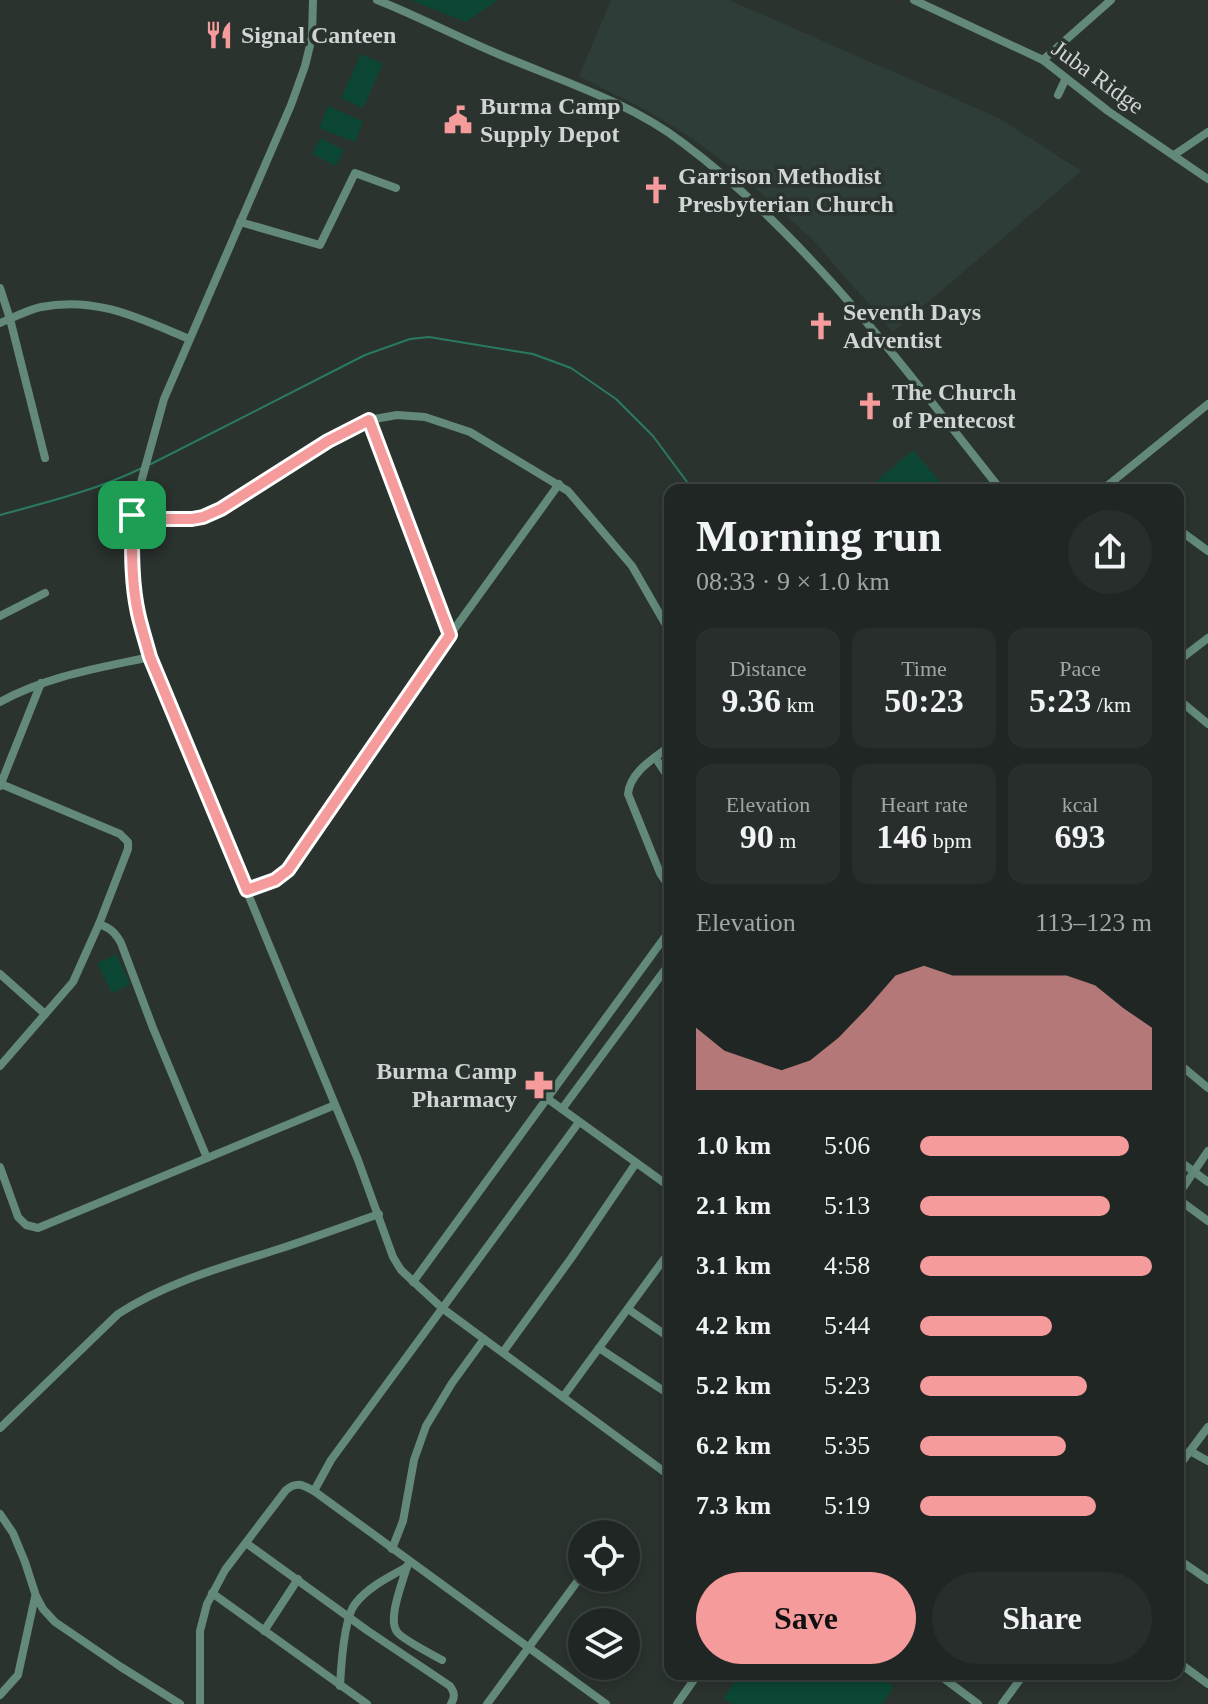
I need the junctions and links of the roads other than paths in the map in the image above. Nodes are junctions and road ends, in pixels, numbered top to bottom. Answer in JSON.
{"nodes":[{"id":1,"x":313,"y":0,"type":"edge"},
{"id":2,"x":377,"y":0,"type":"edge"},
{"id":3,"x":914,"y":0,"type":"edge"},
{"id":4,"x":1111,"y":0,"type":"edge"},
{"id":5,"x":1043,"y":60,"type":"junction"},
{"id":6,"x":1066,"y":78,"type":"junction"},
{"id":7,"x":1058,"y":95,"type":"dead end"},
{"id":8,"x":1208,"y":132,"type":"edge"},
{"id":9,"x":1174,"y":155,"type":"junction"},
{"id":10,"x":1208,"y":179,"type":"edge"},
{"id":11,"x":396,"y":188,"type":"dead end"},
{"id":12,"x":240,"y":222,"type":"junction"},
{"id":13,"x":0,"y":288,"type":"edge"},
{"id":14,"x":10,"y":319,"type":"junction"},
{"id":15,"x":0,"y":323,"type":"edge"},
{"id":16,"x":189,"y":339,"type":"junction"},
{"id":17,"x":1208,"y":404,"type":"edge"},
{"id":18,"x":369,"y":420,"type":"junction"},
{"id":19,"x":45,"y":458,"type":"dead end"},
{"id":20,"x":559,"y":484,"type":"junction"},
{"id":21,"x":996,"y":484,"type":"edge"},
{"id":22,"x":1109,"y":484,"type":"edge"},
{"id":23,"x":132,"y":515,"type":"junction"},
{"id":24,"x":1184,"y":533,"type":"edge"},
{"id":25,"x":1208,"y":551,"type":"edge"},
{"id":26,"x":45,"y":593,"type":"dead end"},
{"id":27,"x":0,"y":616,"type":"edge"},
{"id":28,"x":664,"y":622,"type":"edge"},
{"id":29,"x":450,"y":635,"type":"junction"},
{"id":30,"x":1208,"y":638,"type":"edge"},
{"id":31,"x":1184,"y":656,"type":"edge"},
{"id":32,"x":150,"y":657,"type":"junction"},
{"id":33,"x":41,"y":683,"type":"junction"},
{"id":34,"x":0,"y":702,"type":"edge"},
{"id":35,"x":1184,"y":704,"type":"edge"},
{"id":36,"x":1208,"y":724,"type":"edge"},
{"id":37,"x":664,"y":750,"type":"edge"},
{"id":38,"x":655,"y":757,"type":"junction"},
{"id":39,"x":664,"y":771,"type":"edge"},
{"id":40,"x":1,"y":786,"type":"edge"},
{"id":41,"x":664,"y":879,"type":"edge"},
{"id":42,"x":247,"y":890,"type":"junction"},
{"id":43,"x":99,"y":924,"type":"junction"},
{"id":44,"x":664,"y":938,"type":"edge"},
{"id":45,"x":664,"y":973,"type":"edge"},
{"id":46,"x":0,"y":974,"type":"edge"},
{"id":47,"x":45,"y":1014,"type":"junction"},
{"id":48,"x":0,"y":1066,"type":"edge"},
{"id":49,"x":1184,"y":1068,"type":"edge"},
{"id":50,"x":1208,"y":1088,"type":"edge"},
{"id":51,"x":548,"y":1099,"type":"junction"},
{"id":52,"x":335,"y":1105,"type":"junction"},
{"id":53,"x":562,"y":1109,"type":"junction"},
{"id":54,"x":579,"y":1122,"type":"junction"},
{"id":55,"x":1208,"y":1151,"type":"edge"},
{"id":56,"x":207,"y":1158,"type":"junction"},
{"id":57,"x":636,"y":1163,"type":"junction"},
{"id":58,"x":1184,"y":1164,"type":"edge"},
{"id":59,"x":0,"y":1167,"type":"edge"},
{"id":60,"x":1194,"y":1172,"type":"junction"},
{"id":61,"x":1208,"y":1182,"type":"edge"},
{"id":62,"x":664,"y":1183,"type":"edge"},
{"id":63,"x":1184,"y":1188,"type":"edge"},
{"id":64,"x":1184,"y":1202,"type":"edge"},
{"id":65,"x":379,"y":1214,"type":"junction"},
{"id":66,"x":1208,"y":1221,"type":"edge"},
{"id":67,"x":664,"y":1259,"type":"edge"},
{"id":68,"x":413,"y":1282,"type":"junction"},
{"id":69,"x":442,"y":1308,"type":"junction"},
{"id":70,"x":628,"y":1309,"type":"junction"},
{"id":71,"x":664,"y":1334,"type":"edge"},
{"id":72,"x":484,"y":1339,"type":"junction"},
{"id":73,"x":599,"y":1348,"type":"junction"},
{"id":74,"x":503,"y":1352,"type":"junction"},
{"id":75,"x":664,"y":1391,"type":"edge"},
{"id":76,"x":563,"y":1397,"type":"junction"},
{"id":77,"x":1208,"y":1427,"type":"edge"},
{"id":78,"x":0,"y":1428,"type":"edge"},
{"id":79,"x":1190,"y":1451,"type":"junction"},
{"id":80,"x":1184,"y":1459,"type":"edge"},
{"id":81,"x":1208,"y":1461,"type":"edge"},
{"id":82,"x":664,"y":1472,"type":"edge"},
{"id":83,"x":314,"y":1491,"type":"junction"},
{"id":84,"x":0,"y":1514,"type":"edge"},
{"id":85,"x":246,"y":1543,"type":"junction"},
{"id":86,"x":392,"y":1549,"type":"junction"},
{"id":87,"x":1184,"y":1563,"type":"edge"},
{"id":88,"x":408,"y":1564,"type":"junction"},
{"id":89,"x":298,"y":1579,"type":"junction"},
{"id":90,"x":1208,"y":1580,"type":"edge"},
{"id":91,"x":569,"y":1592,"type":"edge"},
{"id":92,"x":212,"y":1593,"type":"junction"},
{"id":93,"x":36,"y":1596,"type":"junction"},
{"id":94,"x":350,"y":1618,"type":"junction"},
{"id":95,"x":264,"y":1631,"type":"junction"},
{"id":96,"x":528,"y":1647,"type":"junction"},
{"id":97,"x":442,"y":1660,"type":"dead end"},
{"id":98,"x":1184,"y":1666,"type":"edge"},
{"id":99,"x":694,"y":1680,"type":"edge"},
{"id":100,"x":946,"y":1680,"type":"edge"},
{"id":101,"x":1020,"y":1680,"type":"edge"},
{"id":102,"x":1208,"y":1684,"type":"edge"},
{"id":103,"x":340,"y":1686,"type":"junction"},
{"id":104,"x":0,"y":1695,"type":"edge"},
{"id":105,"x":180,"y":1704,"type":"edge"},
{"id":106,"x":200,"y":1704,"type":"edge"},
{"id":107,"x":367,"y":1704,"type":"edge"},
{"id":108,"x":451,"y":1704,"type":"edge"},
{"id":109,"x":487,"y":1704,"type":"edge"},
{"id":110,"x":606,"y":1704,"type":"edge"},
{"id":111,"x":677,"y":1704,"type":"edge"},
{"id":112,"x":978,"y":1704,"type":"edge"},
{"id":113,"x":1002,"y":1704,"type":"edge"}],
"edges":[{"from":1,"to":12,"type":"street"},
{"from":2,"to":21,"type":"street"},
{"from":3,"to":5,"type":"street","name":"Juba Ridge"},
{"from":4,"to":5,"type":"street"},
{"from":5,"to":6,"type":"street","name":"Juba Ridge"},
{"from":6,"to":7,"type":"street"},
{"from":6,"to":9,"type":"street","name":"Juba Ridge"},
{"from":8,"to":9,"type":"street"},
{"from":9,"to":10,"type":"street","name":"Juba Ridge"},
{"from":11,"to":12,"type":"street"},
{"from":12,"to":16,"type":"street"},
{"from":13,"to":14,"type":"street"},
{"from":14,"to":15,"type":"street"},
{"from":14,"to":16,"type":"street"},
{"from":14,"to":19,"type":"street"},
{"from":16,"to":23,"type":"street"},
{"from":17,"to":22,"type":"street"},
{"from":18,"to":20,"type":"street"},
{"from":18,"to":23,"type":"street"},
{"from":18,"to":29,"type":"street"},
{"from":20,"to":28,"type":"street"},
{"from":20,"to":29,"type":"street"},
{"from":23,"to":32,"type":"street"},
{"from":24,"to":25,"type":"street"},
{"from":26,"to":27,"type":"street"},
{"from":29,"to":42,"type":"street"},
{"from":30,"to":31,"type":"street"},
{"from":32,"to":33,"type":"street"},
{"from":32,"to":42,"type":"street"},
{"from":33,"to":34,"type":"street"},
{"from":33,"to":40,"type":"street"},
{"from":35,"to":36,"type":"street"},
{"from":37,"to":38,"type":"street"},
{"from":38,"to":39,"type":"street"},
{"from":38,"to":41,"type":"street"},
{"from":40,"to":43,"type":"street"},
{"from":42,"to":52,"type":"street"},
{"from":43,"to":47,"type":"street"},
{"from":43,"to":56,"type":"street"},
{"from":44,"to":51,"type":"street"},
{"from":45,"to":53,"type":"street"},
{"from":46,"to":47,"type":"street"},
{"from":47,"to":48,"type":"street"},
{"from":49,"to":50,"type":"street"},
{"from":51,"to":53,"type":"street"},
{"from":51,"to":68,"type":"street"},
{"from":52,"to":56,"type":"street"},
{"from":52,"to":65,"type":"street"},
{"from":53,"to":54,"type":"street"},
{"from":54,"to":57,"type":"street"},
{"from":54,"to":69,"type":"street"},
{"from":55,"to":60,"type":"street"},
{"from":56,"to":59,"type":"street"},
{"from":57,"to":62,"type":"street"},
{"from":57,"to":74,"type":"street"},
{"from":58,"to":60,"type":"street"},
{"from":60,"to":61,"type":"street"},
{"from":60,"to":63,"type":"street"},
{"from":64,"to":66,"type":"street"},
{"from":65,"to":68,"type":"street"},
{"from":65,"to":78,"type":"street"},
{"from":67,"to":70,"type":"street"},
{"from":68,"to":69,"type":"street"},
{"from":69,"to":72,"type":"street"},
{"from":69,"to":83,"type":"street"},
{"from":70,"to":71,"type":"street"},
{"from":70,"to":73,"type":"street"},
{"from":72,"to":74,"type":"street"},
{"from":72,"to":86,"type":"street"},
{"from":73,"to":75,"type":"street"},
{"from":73,"to":76,"type":"street"},
{"from":74,"to":76,"type":"street"},
{"from":76,"to":82,"type":"street"},
{"from":77,"to":79,"type":"street"},
{"from":79,"to":80,"type":"street"},
{"from":79,"to":81,"type":"street"},
{"from":83,"to":85,"type":"street"},
{"from":83,"to":86,"type":"street"},
{"from":84,"to":93,"type":"street"},
{"from":85,"to":89,"type":"street"},
{"from":85,"to":92,"type":"street"},
{"from":86,"to":88,"type":"street"},
{"from":87,"to":90,"type":"street"},
{"from":88,"to":94,"type":"street"},
{"from":88,"to":96,"type":"street"},
{"from":88,"to":97,"type":"street"},
{"from":89,"to":94,"type":"street"},
{"from":89,"to":95,"type":"street"},
{"from":91,"to":96,"type":"street"},
{"from":92,"to":95,"type":"street"},
{"from":92,"to":106,"type":"street"},
{"from":93,"to":104,"type":"street"},
{"from":93,"to":105,"type":"street"},
{"from":94,"to":103,"type":"street"},
{"from":94,"to":108,"type":"street"},
{"from":95,"to":103,"type":"street"},
{"from":96,"to":109,"type":"street"},
{"from":96,"to":110,"type":"street"},
{"from":98,"to":102,"type":"street"},
{"from":99,"to":111,"type":"street"},
{"from":100,"to":112,"type":"street"},
{"from":101,"to":113,"type":"street"},
{"from":103,"to":107,"type":"street"}]}
